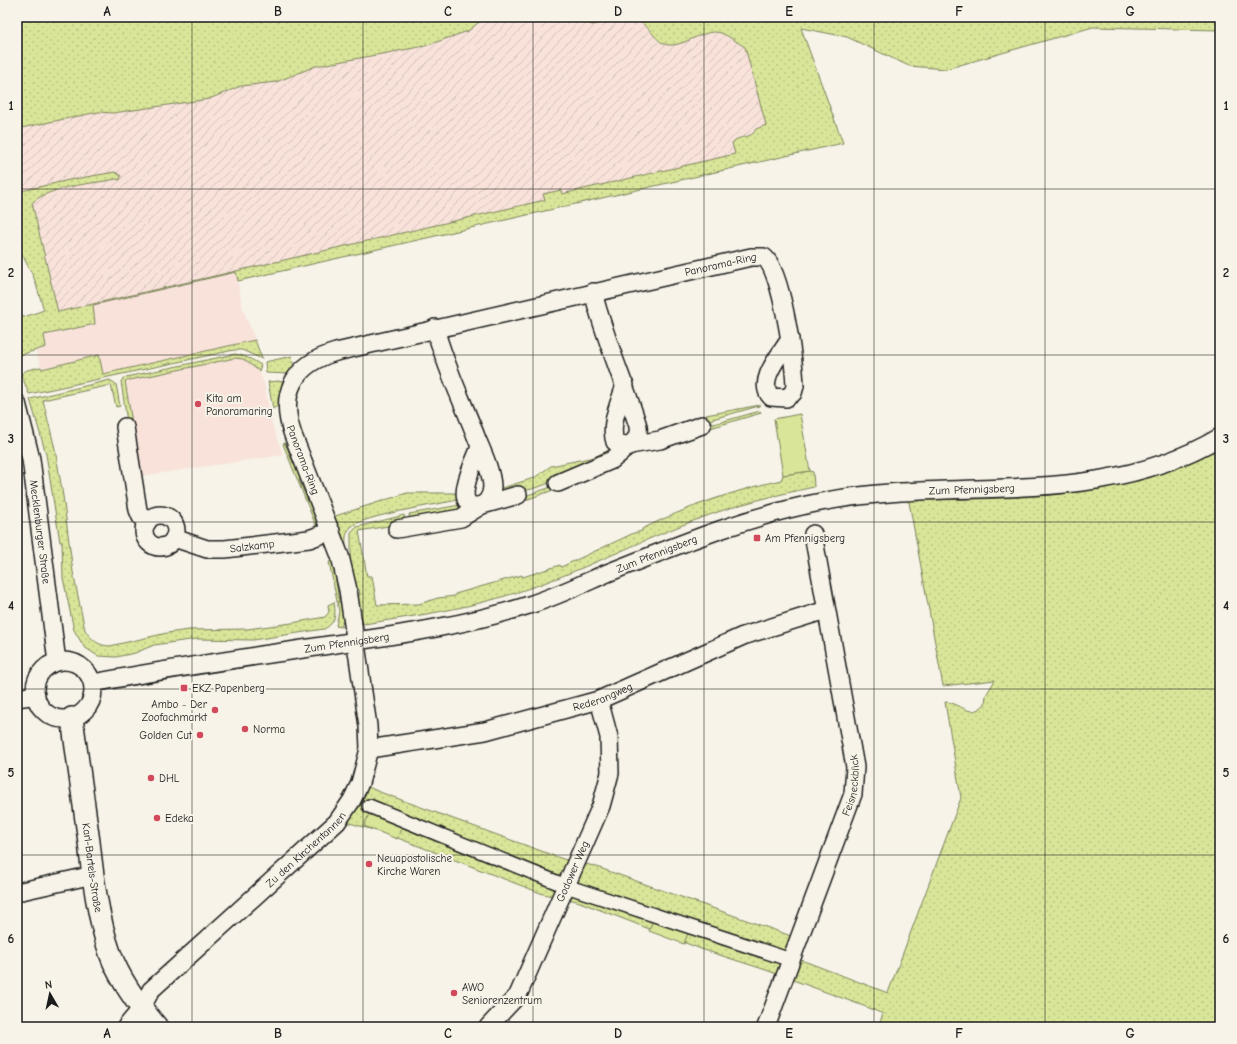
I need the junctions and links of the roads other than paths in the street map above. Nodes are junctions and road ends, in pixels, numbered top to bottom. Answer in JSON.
{"nodes":[{"id":1,"x":593,"y":292,"type":"junction"},
{"id":2,"x":435,"y":328,"type":"junction"},
{"id":3,"x":790,"y":339,"type":"junction"},
{"id":4,"x":625,"y":385,"type":"junction"},
{"id":5,"x":17,"y":403,"type":"edge"},
{"id":6,"x":702,"y":425,"type":"dead end"},
{"id":7,"x":126,"y":427,"type":"dead end"},
{"id":8,"x":1220,"y":437,"type":"edge"},
{"id":9,"x":630,"y":445,"type":"junction"},
{"id":10,"x":480,"y":447,"type":"junction"},
{"id":11,"x":558,"y":483,"type":"dead end"},
{"id":12,"x":518,"y":495,"type":"dead end"},
{"id":13,"x":482,"y":505,"type":"junction"},
{"id":14,"x":147,"y":523,"type":"junction"},
{"id":15,"x":397,"y":529,"type":"dead end"},
{"id":16,"x":331,"y":531,"type":"junction"},
{"id":17,"x":812,"y":534,"type":"dead end"},
{"id":18,"x":174,"y":538,"type":"junction"},
{"id":19,"x":826,"y":610,"type":"junction"},
{"id":20,"x":355,"y":642,"type":"junction"},
{"id":21,"x":57,"y":662,"type":"junction"},
{"id":22,"x":93,"y":683,"type":"junction"},
{"id":23,"x":36,"y":695,"type":"junction"},
{"id":24,"x":17,"y":698,"type":"edge"},
{"id":25,"x":599,"y":700,"type":"junction"},
{"id":26,"x":72,"y":718,"type":"junction"},
{"id":27,"x":369,"y":749,"type":"junction"},
{"id":28,"x":369,"y":806,"type":"dead end"},
{"id":29,"x":93,"y":875,"type":"junction"},
{"id":30,"x":566,"y":886,"type":"junction"},
{"id":31,"x":17,"y":892,"type":"edge"},
{"id":32,"x":791,"y":960,"type":"junction"},
{"id":33,"x":141,"y":1009,"type":"junction"},
{"id":34,"x":126,"y":1027,"type":"edge"},
{"id":35,"x":157,"y":1027,"type":"edge"},
{"id":36,"x":488,"y":1027,"type":"edge"},
{"id":37,"x":766,"y":1027,"type":"edge"}],
"edges":[{"from":1,"to":2,"type":"street","name":"Panorama-Ring"},
{"from":1,"to":3,"type":"street","name":"Panorama-Ring"},
{"from":1,"to":4,"type":"street"},
{"from":2,"to":10,"type":"street"},
{"from":2,"to":16,"type":"street","name":"Panorama-Ring"},
{"from":3,"to":3,"type":"street","name":"Panorama-Ring"},
{"from":4,"to":9,"type":"street"},
{"from":4,"to":9,"type":"street"},
{"from":5,"to":21,"type":"street","name":"Mecklenburger Straße"},
{"from":6,"to":9,"type":"street"},
{"from":7,"to":14,"type":"street"},
{"from":8,"to":20,"type":"street","name":"Zum Pfennigsberg"},
{"from":9,"to":11,"type":"street"},
{"from":10,"to":13,"type":"street"},
{"from":10,"to":13,"type":"street"},
{"from":12,"to":13,"type":"street"},
{"from":13,"to":15,"type":"street"},
{"from":14,"to":18,"type":"street"},
{"from":14,"to":18,"type":"street"},
{"from":16,"to":18,"type":"street","name":"Salzkamp"},
{"from":16,"to":20,"type":"street","name":"Panorama-Ring"},
{"from":17,"to":19,"type":"street","name":"Feisneckblick"},
{"from":19,"to":25,"type":"street","name":"Rederangweg"},
{"from":19,"to":32,"type":"street","name":"Feisneckblick"},
{"from":20,"to":22,"type":"street","name":"Zum Pfennigsberg"},
{"from":20,"to":27,"type":"street","name":"Zu den Kirchentannen"},
{"from":21,"to":22,"type":"street"},
{"from":21,"to":23,"type":"street"},
{"from":22,"to":26,"type":"street"},
{"from":23,"to":24,"type":"street"},
{"from":23,"to":26,"type":"street"},
{"from":25,"to":27,"type":"street","name":"Rederangweg"},
{"from":25,"to":30,"type":"street","name":"Godower Weg"},
{"from":26,"to":29,"type":"street","name":"Karl-Bartels-Straße"},
{"from":27,"to":33,"type":"street","name":"Zu den Kirchentannen"},
{"from":28,"to":30,"type":"street"},
{"from":29,"to":31,"type":"street"},
{"from":29,"to":33,"type":"street","name":"Karl-Bartels-Straße"},
{"from":30,"to":32,"type":"street"},
{"from":30,"to":36,"type":"street","name":"Godower Weg"},
{"from":32,"to":37,"type":"street","name":"Feisneckblick"},
{"from":33,"to":34,"type":"street","name":"Zu den Kirchentannen"},
{"from":33,"to":35,"type":"street","name":"Karl-Bartels-Straße"}]}
